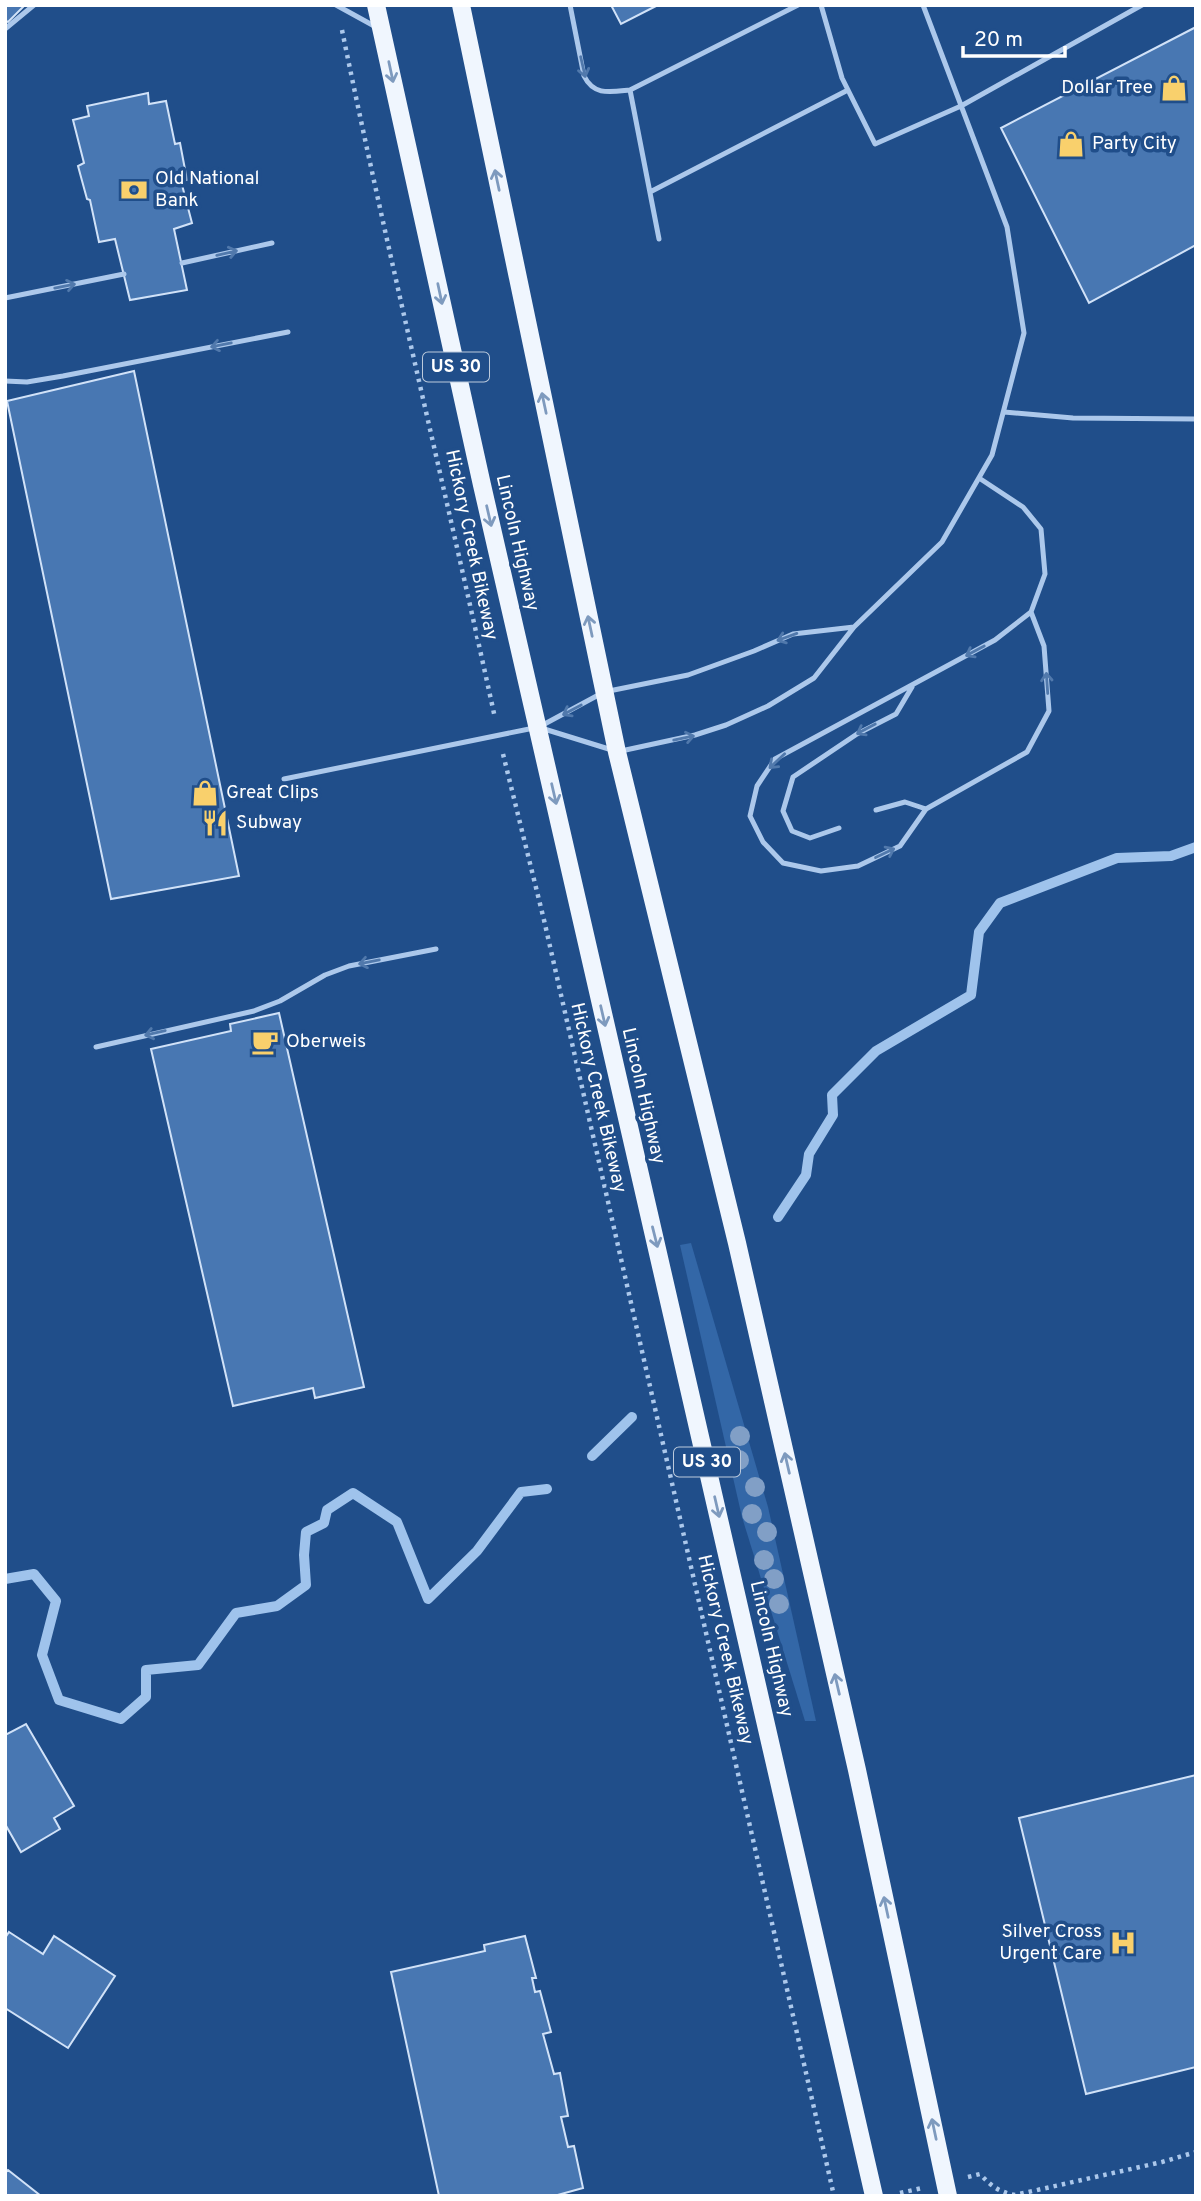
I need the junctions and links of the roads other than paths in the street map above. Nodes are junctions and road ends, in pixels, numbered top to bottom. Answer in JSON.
{"nodes":[{"id":1,"x":34,"y":5,"type":"edge"},
{"id":2,"x":337,"y":5,"type":"edge"},
{"id":3,"x":376,"y":5,"type":"edge"},
{"id":4,"x":570,"y":5,"type":"edge"},
{"id":5,"x":798,"y":5,"type":"edge"},
{"id":6,"x":821,"y":5,"type":"edge"},
{"id":7,"x":923,"y":5,"type":"edge"},
{"id":8,"x":1142,"y":5,"type":"edge"},
{"id":9,"x":464,"y":12,"type":"edge"},
{"id":10,"x":5,"y":29,"type":"edge"},
{"id":11,"x":381,"y":30,"type":"junction"},
{"id":12,"x":630,"y":90,"type":"junction"},
{"id":13,"x":848,"y":90,"type":"junction"},
{"id":14,"x":961,"y":106,"type":"junction"},
{"id":15,"x":650,"y":192,"type":"junction"},
{"id":16,"x":659,"y":239,"type":"dead end"},
{"id":17,"x":272,"y":243,"type":"dead end"},
{"id":18,"x":182,"y":263,"type":"dead end"},
{"id":19,"x":124,"y":274,"type":"dead end"},
{"id":20,"x":5,"y":298,"type":"edge"},
{"id":21,"x":288,"y":332,"type":"dead end"},
{"id":22,"x":5,"y":381,"type":"edge"},
{"id":23,"x":1004,"y":412,"type":"junction"},
{"id":24,"x":1196,"y":419,"type":"edge"},
{"id":25,"x":979,"y":478,"type":"junction"},
{"id":26,"x":1031,"y":612,"type":"junction"},
{"id":27,"x":854,"y":626,"type":"junction"},
{"id":28,"x":914,"y":684,"type":"junction"},
{"id":29,"x":604,"y":692,"type":"junction"},
{"id":30,"x":539,"y":727,"type":"junction"},
{"id":31,"x":617,"y":752,"type":"junction"},
{"id":32,"x":284,"y":779,"type":"dead end"},
{"id":33,"x":926,"y":809,"type":"junction"},
{"id":34,"x":876,"y":810,"type":"dead end"},
{"id":35,"x":839,"y":828,"type":"dead end"},
{"id":36,"x":436,"y":948,"type":"dead end"},
{"id":37,"x":96,"y":1046,"type":"dead end"},
{"id":38,"x":874,"y":2196,"type":"edge"},
{"id":39,"x":948,"y":2196,"type":"edge"}],
"edges":[{"from":1,"to":10,"type":"lane"},
{"from":2,"to":11,"type":"lane"},
{"from":3,"to":11,"type":"main road","name":"Lincoln Highway","number":"US 30"},
{"from":4,"to":12,"type":"lane","one_way":true},
{"from":5,"to":12,"type":"lane"},
{"from":6,"to":13,"type":"lane"},
{"from":7,"to":14,"type":"lane"},
{"from":8,"to":14,"type":"lane"},
{"from":29,"to":9,"type":"main road","one_way":true},
{"from":11,"to":30,"type":"main road","name":"Lincoln Highway","number":"US 30","one_way":true},
{"from":12,"to":15,"type":"lane"},
{"from":13,"to":14,"type":"lane"},
{"from":13,"to":15,"type":"lane"},
{"from":14,"to":23,"type":"lane"},
{"from":15,"to":16,"type":"lane"},
{"from":18,"to":17,"type":"lane","one_way":true},
{"from":20,"to":19,"type":"lane","one_way":true},
{"from":21,"to":22,"type":"lane","one_way":true},
{"from":23,"to":24,"type":"lane"},
{"from":23,"to":25,"type":"lane"},
{"from":25,"to":26,"type":"lane"},
{"from":25,"to":27,"type":"lane"},
{"from":26,"to":28,"type":"lane","one_way":true},
{"from":33,"to":26,"type":"lane","one_way":true},
{"from":27,"to":29,"type":"lane","one_way":true},
{"from":31,"to":27,"type":"lane","one_way":true},
{"from":28,"to":33,"type":"lane","one_way":true},
{"from":28,"to":35,"type":"lane","one_way":true},
{"from":29,"to":30,"type":"lane","one_way":true},
{"from":29,"to":31,"type":"main road"},
{"from":30,"to":31,"type":"lane"},
{"from":30,"to":32,"type":"lane"},
{"from":30,"to":38,"type":"main road","name":"Lincoln Highway","number":"US 30","one_way":true},
{"from":39,"to":31,"type":"main road","one_way":true},
{"from":33,"to":34,"type":"lane"},
{"from":36,"to":37,"type":"lane","one_way":true}]}
